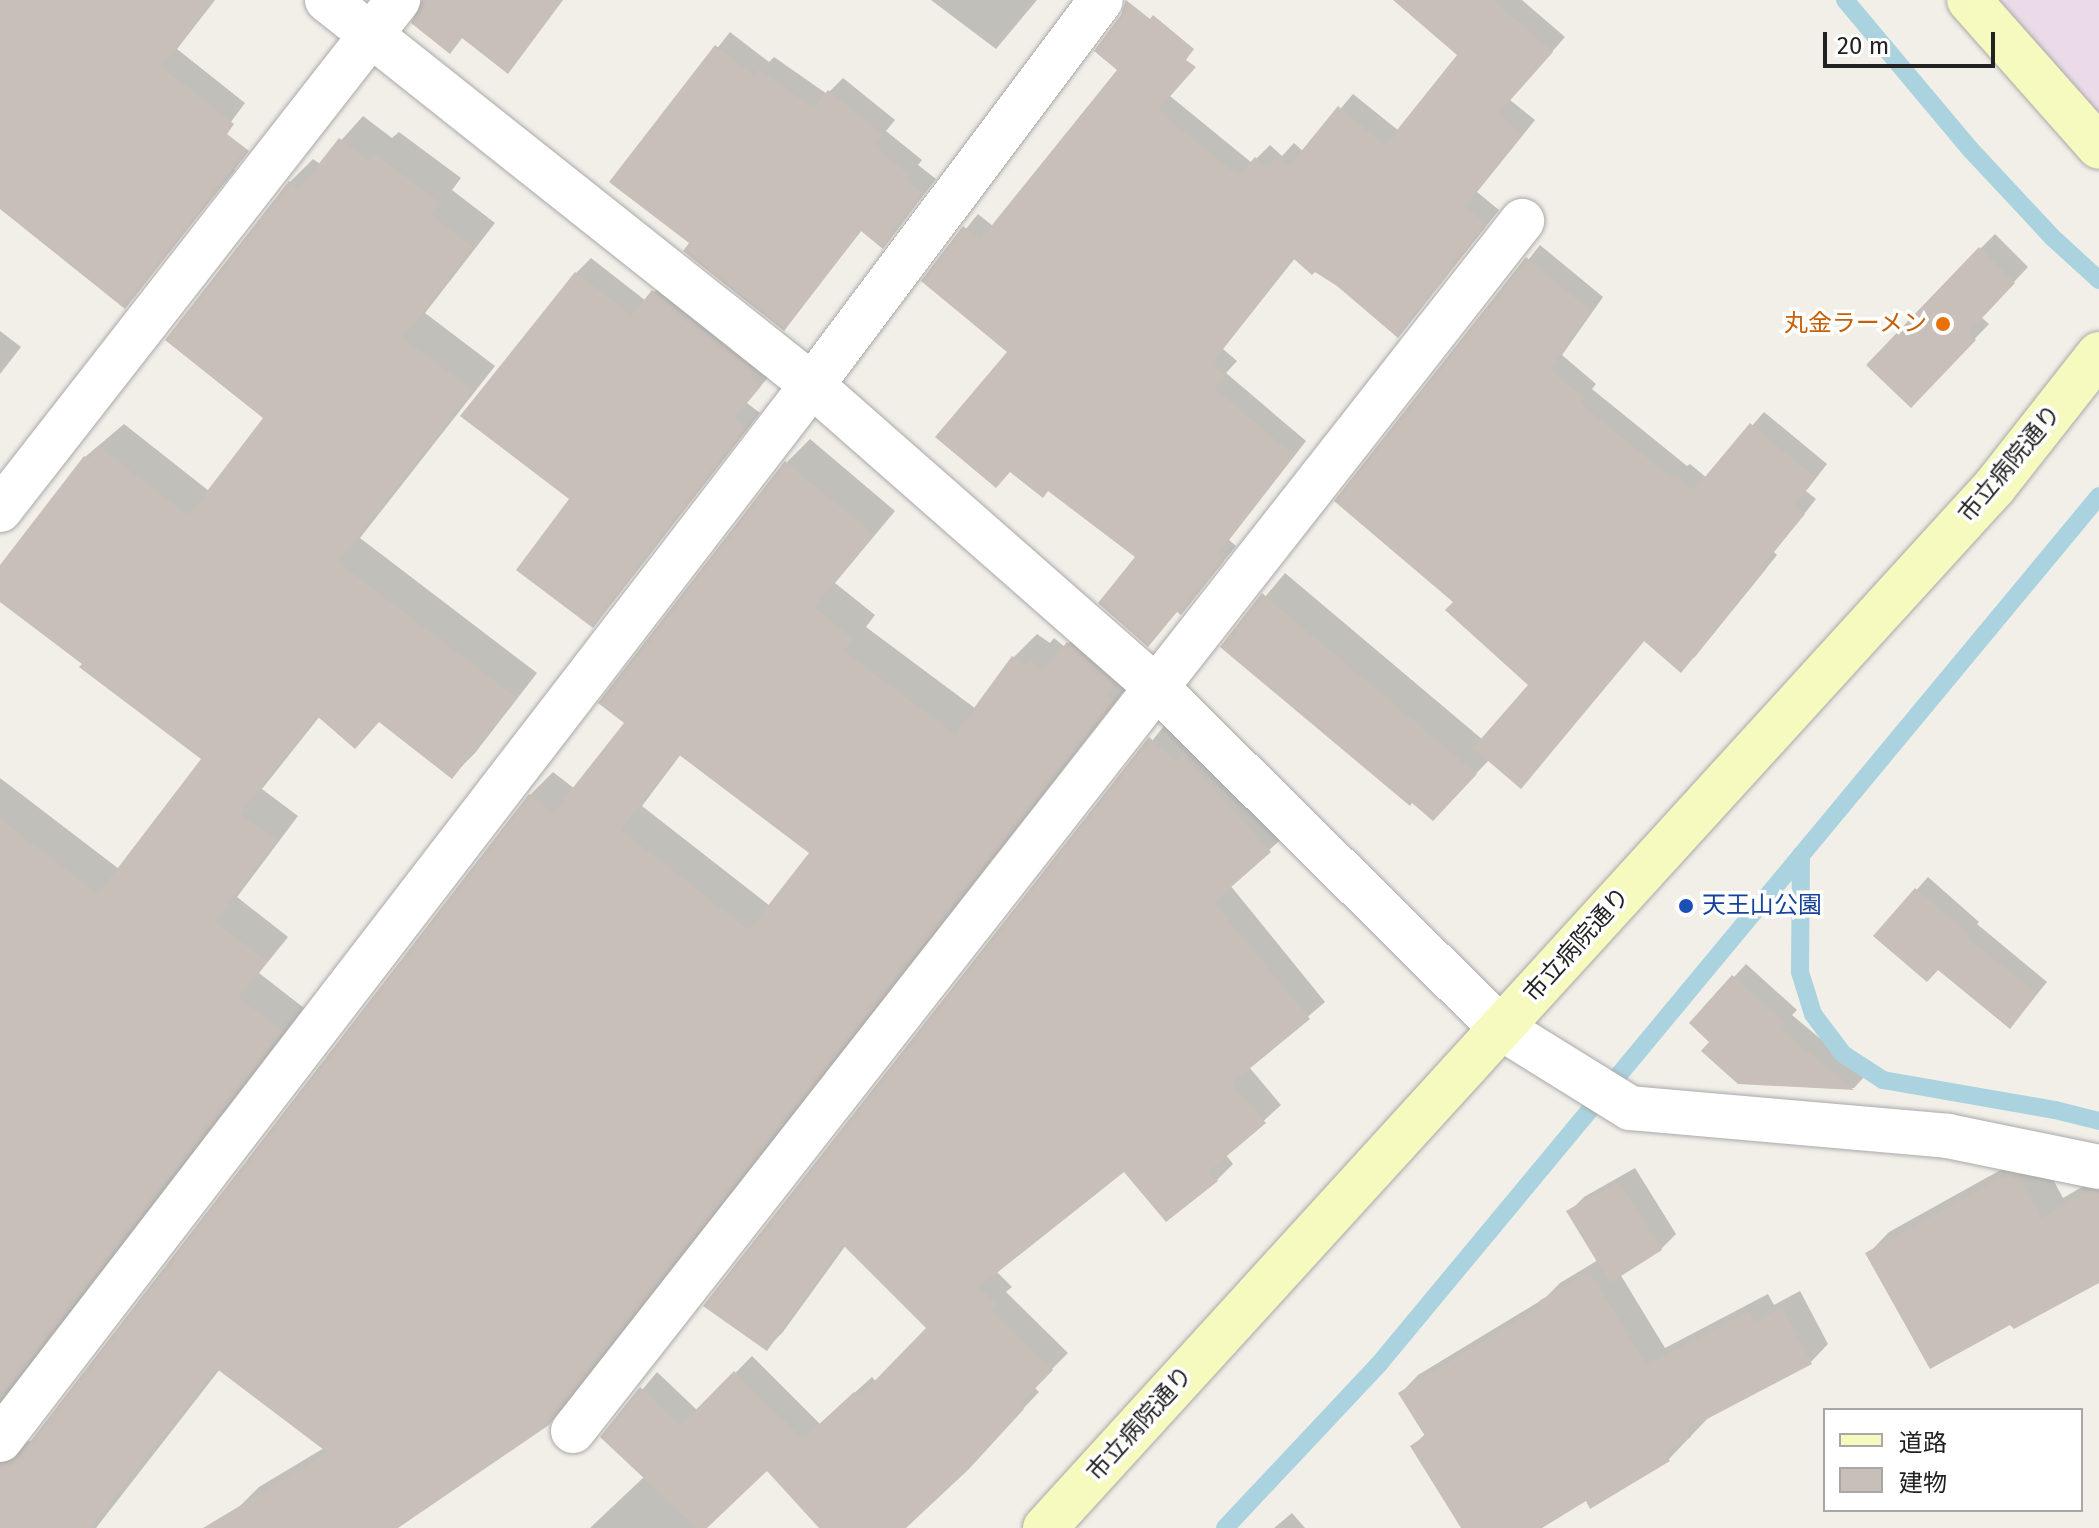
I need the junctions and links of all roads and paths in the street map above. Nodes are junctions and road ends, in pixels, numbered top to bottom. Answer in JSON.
{"nodes":[{"id":1,"x":327,"y":0,"type":"edge"},
{"id":2,"x":398,"y":0,"type":"edge"},
{"id":3,"x":1101,"y":0,"type":"edge"},
{"id":4,"x":1969,"y":0,"type":"edge"},
{"id":5,"x":372,"y":36,"type":"junction"},
{"id":6,"x":2099,"y":147,"type":"edge"},
{"id":7,"x":1522,"y":221,"type":"dead end"},
{"id":8,"x":2099,"y":354,"type":"edge"},
{"id":9,"x":812,"y":385,"type":"junction"},
{"id":10,"x":0,"y":510,"type":"edge"},
{"id":11,"x":1155,"y":686,"type":"junction"},
{"id":12,"x":1501,"y":1028,"type":"junction"},
{"id":13,"x":2099,"y":1167,"type":"edge"},
{"id":14,"x":573,"y":1431,"type":"dead end"},
{"id":15,"x":0,"y":1440,"type":"edge"},
{"id":16,"x":1045,"y":1528,"type":"edge"}],
"edges":[{"from":1,"to":5,"type":"street"},
{"from":2,"to":5,"type":"street"},
{"from":3,"to":9,"type":"street"},
{"from":4,"to":6,"type":"main road"},
{"from":5,"to":9,"type":"street"},
{"from":5,"to":10,"type":"street"},
{"from":7,"to":11,"type":"street"},
{"from":8,"to":12,"type":"main road","name":"市立病院通り"},
{"from":9,"to":11,"type":"street"},
{"from":9,"to":15,"type":"street"},
{"from":11,"to":12,"type":"street"},
{"from":11,"to":14,"type":"street"},
{"from":12,"to":13,"type":"street"},
{"from":12,"to":16,"type":"main road","name":"市立病院通り"}]}
